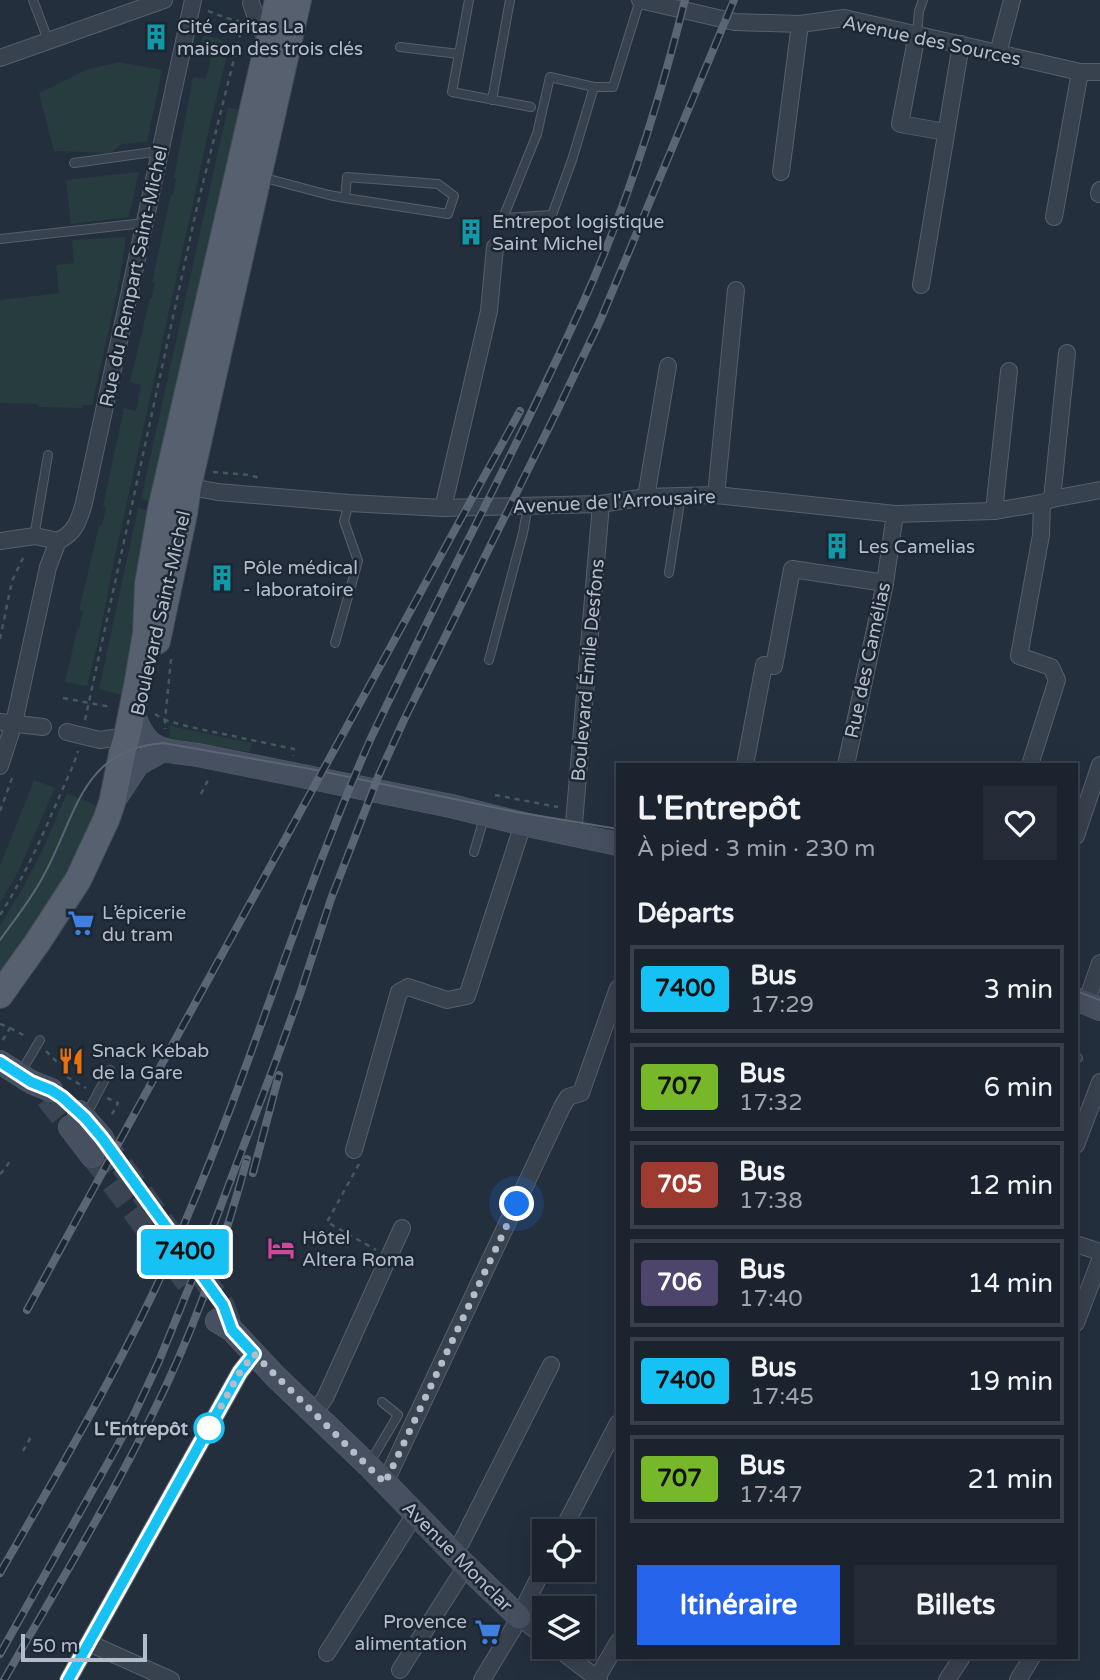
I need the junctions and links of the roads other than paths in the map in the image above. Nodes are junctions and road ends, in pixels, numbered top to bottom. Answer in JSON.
{"nodes":[{"id":1,"x":33,"y":0,"type":"edge"},
{"id":2,"x":164,"y":0,"type":"edge"},
{"id":3,"x":278,"y":0,"type":"edge"},
{"id":4,"x":298,"y":0,"type":"edge"},
{"id":5,"x":469,"y":0,"type":"edge"},
{"id":6,"x":510,"y":0,"type":"edge"},
{"id":7,"x":922,"y":0,"type":"edge"},
{"id":8,"x":1012,"y":0,"type":"edge"},
{"id":9,"x":247,"y":1,"type":"edge"},
{"id":10,"x":646,"y":1,"type":"edge"},
{"id":11,"x":196,"y":4,"type":"edge"},
{"id":12,"x":800,"y":24,"type":"junction"},
{"id":13,"x":917,"y":34,"type":"junction"},
{"id":14,"x":48,"y":40,"type":"junction"},
{"id":15,"x":268,"y":43,"type":"junction"},
{"id":16,"x":961,"y":44,"type":"junction"},
{"id":17,"x":400,"y":47,"type":"dead end"},
{"id":18,"x":998,"y":53,"type":"junction"},
{"id":19,"x":459,"y":54,"type":"junction"},
{"id":20,"x":0,"y":58,"type":"edge"},
{"id":21,"x":1080,"y":72,"type":"junction"},
{"id":22,"x":1100,"y":72,"type":"edge"},
{"id":23,"x":594,"y":87,"type":"junction"},
{"id":24,"x":492,"y":100,"type":"junction"},
{"id":25,"x":530,"y":107,"type":"dead end"},
{"id":26,"x":946,"y":132,"type":"junction"},
{"id":27,"x":160,"y":151,"type":"junction"},
{"id":28,"x":74,"y":163,"type":"dead end"},
{"id":29,"x":781,"y":172,"type":"dead end"},
{"id":30,"x":258,"y":176,"type":"junction"},
{"id":31,"x":345,"y":198,"type":"junction"},
{"id":32,"x":1054,"y":217,"type":"dead end"},
{"id":33,"x":144,"y":223,"type":"junction"},
{"id":34,"x":0,"y":239,"type":"edge"},
{"id":35,"x":495,"y":247,"type":"dead end"},
{"id":36,"x":921,"y":285,"type":"dead end"},
{"id":37,"x":736,"y":290,"type":"dead end"},
{"id":38,"x":1068,"y":353,"type":"dead end"},
{"id":39,"x":668,"y":366,"type":"dead end"},
{"id":40,"x":1009,"y":371,"type":"dead end"},
{"id":41,"x":48,"y":455,"type":"dead end"},
{"id":42,"x":178,"y":485,"type":"junction"},
{"id":43,"x":1100,"y":490,"type":"edge"},
{"id":44,"x":716,"y":495,"type":"junction"},
{"id":45,"x":681,"y":496,"type":"junction"},
{"id":46,"x":646,"y":497,"type":"junction"},
{"id":47,"x":1047,"y":501,"type":"junction"},
{"id":48,"x":349,"y":503,"type":"junction"},
{"id":49,"x":601,"y":504,"type":"junction"},
{"id":50,"x":528,"y":506,"type":"junction"},
{"id":51,"x":443,"y":508,"type":"junction"},
{"id":52,"x":994,"y":511,"type":"junction"},
{"id":53,"x":895,"y":514,"type":"junction"},
{"id":54,"x":34,"y":537,"type":"junction"},
{"id":55,"x":0,"y":541,"type":"edge"},
{"id":56,"x":58,"y":541,"type":"junction"},
{"id":57,"x":669,"y":573,"type":"dead end"},
{"id":58,"x":885,"y":583,"type":"junction"},
{"id":59,"x":335,"y":643,"type":"dead end"},
{"id":60,"x":489,"y":660,"type":"dead end"},
{"id":61,"x":131,"y":717,"type":"junction"},
{"id":62,"x":7,"y":722,"type":"edge"},
{"id":63,"x":43,"y":727,"type":"dead end"},
{"id":64,"x":77,"y":734,"type":"road end"},
{"id":65,"x":163,"y":743,"type":"junction"},
{"id":66,"x":746,"y":763,"type":"edge"},
{"id":67,"x":846,"y":763,"type":"edge"},
{"id":68,"x":1031,"y":763,"type":"edge"},
{"id":69,"x":1100,"y":765,"type":"edge"},
{"id":70,"x":7,"y":770,"type":"edge"},
{"id":71,"x":112,"y":803,"type":"junction"},
{"id":72,"x":485,"y":815,"type":"junction"},
{"id":73,"x":523,"y":824,"type":"junction"},
{"id":74,"x":1078,"y":830,"type":"edge"},
{"id":75,"x":573,"y":835,"type":"junction"},
{"id":76,"x":616,"y":844,"type":"edge"},
{"id":77,"x":474,"y":852,"type":"dead end"},
{"id":78,"x":1100,"y":963,"type":"edge"},
{"id":79,"x":616,"y":994,"type":"edge"},
{"id":80,"x":0,"y":995,"type":"edge"},
{"id":81,"x":1087,"y":1004,"type":"edge"},
{"id":82,"x":40,"y":1040,"type":"dead end"},
{"id":83,"x":0,"y":1062,"type":"edge"},
{"id":84,"x":110,"y":1070,"type":"dead end"},
{"id":85,"x":1100,"y":1083,"type":"edge"},
{"id":86,"x":37,"y":1086,"type":"joint"},
{"id":87,"x":85,"y":1132,"type":"dead end"},
{"id":88,"x":1078,"y":1140,"type":"edge"},
{"id":89,"x":354,"y":1150,"type":"road end"},
{"id":90,"x":402,"y":1228,"type":"dead end"},
{"id":91,"x":1078,"y":1245,"type":"edge"},
{"id":92,"x":1100,"y":1252,"type":"edge"},
{"id":93,"x":1100,"y":1260,"type":"edge"},
{"id":94,"x":1078,"y":1318,"type":"edge"},
{"id":95,"x":224,"y":1325,"type":"tunnel mouth"},
{"id":96,"x":254,"y":1354,"type":"junction"},
{"id":97,"x":551,"y":1365,"type":"dead end"},
{"id":98,"x":382,"y":1402,"type":"dead end"},
{"id":99,"x":314,"y":1413,"type":"junction"},
{"id":100,"x":616,"y":1427,"type":"edge"},
{"id":101,"x":368,"y":1465,"type":"junction"},
{"id":102,"x":385,"y":1483,"type":"junction"},
{"id":103,"x":415,"y":1514,"type":"junction"},
{"id":104,"x":568,"y":1519,"type":"edge"},
{"id":105,"x":460,"y":1559,"type":"junction"},
{"id":106,"x":536,"y":1582,"type":"edge"},
{"id":107,"x":519,"y":1617,"type":"junction"},
{"id":108,"x":532,"y":1627,"type":"edge"},
{"id":109,"x":89,"y":1643,"type":"junction"},
{"id":110,"x":616,"y":1646,"type":"edge"},
{"id":111,"x":327,"y":1653,"type":"dead end"},
{"id":112,"x":572,"y":1659,"type":"edge"},
{"id":113,"x":960,"y":1659,"type":"edge"},
{"id":114,"x":1031,"y":1659,"type":"edge"},
{"id":115,"x":400,"y":1670,"type":"dead end"},
{"id":116,"x":598,"y":1679,"type":"edge"},
{"id":117,"x":68,"y":1680,"type":"edge"},
{"id":118,"x":172,"y":1680,"type":"edge"},
{"id":119,"x":482,"y":1680,"type":"edge"},
{"id":120,"x":947,"y":1680,"type":"edge"},
{"id":121,"x":1018,"y":1680,"type":"edge"}],
"edges":[{"from":1,"to":14,"type":"lane"},
{"from":2,"to":14,"type":"street"},
{"from":3,"to":15,"type":"main road","name":"Boulevard Saint-Michel"},
{"from":4,"to":30,"type":"main road","name":"Boulevard Saint-Michel"},
{"from":5,"to":19,"type":"lane"},
{"from":6,"to":24,"type":"lane"},
{"from":7,"to":13,"type":"lane"},
{"from":8,"to":18,"type":"street"},
{"from":9,"to":15,"type":"street"},
{"from":10,"to":12,"type":"street","name":"Avenue des Sources"},
{"from":10,"to":23,"type":"lane"},
{"from":11,"to":27,"type":"street","name":"Rue du Rempart Saint-Michel"},
{"from":12,"to":13,"type":"street","name":"Avenue des Sources"},
{"from":12,"to":29,"type":"street"},
{"from":13,"to":16,"type":"street","name":"Avenue des Sources"},
{"from":13,"to":26,"type":"street"},
{"from":14,"to":20,"type":"street"},
{"from":15,"to":42,"type":"main road","name":"Boulevard Saint-Michel"},
{"from":16,"to":18,"type":"street","name":"Avenue des Sources"},
{"from":16,"to":26,"type":"street"},
{"from":17,"to":19,"type":"lane"},
{"from":18,"to":21,"type":"street","name":"Avenue des Sources"},
{"from":19,"to":24,"type":"lane"},
{"from":21,"to":22,"type":"street","name":"Avenue des Sources"},
{"from":21,"to":32,"type":"street"},
{"from":23,"to":23,"type":"lane"},
{"from":24,"to":25,"type":"lane"},
{"from":26,"to":36,"type":"street"},
{"from":27,"to":28,"type":"lane"},
{"from":27,"to":33,"type":"street","name":"Rue du Rempart Saint-Michel"},
{"from":30,"to":31,"type":"lane"},
{"from":30,"to":42,"type":"main road","name":"Boulevard Saint-Michel"},
{"from":31,"to":31,"type":"lane"},
{"from":33,"to":34,"type":"lane"},
{"from":33,"to":56,"type":"street","name":"Rue du Rempart Saint-Michel"},
{"from":35,"to":51,"type":"street"},
{"from":37,"to":44,"type":"street"},
{"from":38,"to":47,"type":"street"},
{"from":39,"to":46,"type":"street"},
{"from":40,"to":52,"type":"street"},
{"from":41,"to":54,"type":"lane"},
{"from":42,"to":48,"type":"street","name":"Avenue de l'Arrousaire"},
{"from":42,"to":61,"type":"main road","name":"Boulevard Saint-Michel"},
{"from":43,"to":47,"type":"street","name":"Avenue de l'Arrousaire"},
{"from":44,"to":45,"type":"street","name":"Avenue de l'Arrousaire"},
{"from":44,"to":53,"type":"street","name":"Avenue de l'Arrousaire"},
{"from":45,"to":46,"type":"street","name":"Avenue de l'Arrousaire"},
{"from":45,"to":57,"type":"lane"},
{"from":46,"to":49,"type":"street","name":"Avenue de l'Arrousaire"},
{"from":47,"to":52,"type":"street","name":"Avenue de l'Arrousaire"},
{"from":47,"to":68,"type":"street"},
{"from":48,"to":51,"type":"street","name":"Avenue de l'Arrousaire"},
{"from":48,"to":59,"type":"lane"},
{"from":49,"to":50,"type":"street","name":"Avenue de l'Arrousaire"},
{"from":49,"to":75,"type":"street","name":"Boulevard Émile Desfons"},
{"from":50,"to":51,"type":"street","name":"Avenue de l'Arrousaire"},
{"from":50,"to":60,"type":"lane"},
{"from":52,"to":53,"type":"street","name":"Avenue de l'Arrousaire"},
{"from":53,"to":58,"type":"street","name":"Rue des Camélias"},
{"from":54,"to":55,"type":"street"},
{"from":54,"to":56,"type":"street"},
{"from":56,"to":62,"type":"street"},
{"from":58,"to":66,"type":"street"},
{"from":58,"to":67,"type":"street","name":"Rue des Camélias"},
{"from":61,"to":64,"type":"street"},
{"from":61,"to":65,"type":"street"},
{"from":61,"to":71,"type":"main road","name":"Boulevard Saint-Michel"},
{"from":62,"to":63,"type":"street"},
{"from":62,"to":70,"type":"street"},
{"from":65,"to":71,"type":"street"},
{"from":65,"to":72,"type":"street"},
{"from":69,"to":74,"type":"street"},
{"from":71,"to":80,"type":"main road","name":"Boulevard Saint-Michel"},
{"from":72,"to":73,"type":"street"},
{"from":72,"to":77,"type":"lane"},
{"from":73,"to":75,"type":"street"},
{"from":73,"to":89,"type":"street"},
{"from":75,"to":76,"type":"street"},
{"from":78,"to":81,"type":"street"},
{"from":79,"to":102,"type":"street"},
{"from":82,"to":86,"type":"lane"},
{"from":83,"to":86,"type":"street"},
{"from":84,"to":87,"type":"lane"},
{"from":85,"to":88,"type":"street"},
{"from":90,"to":99,"type":"street"},
{"from":91,"to":92,"type":"street"},
{"from":93,"to":94,"type":"street"},
{"from":95,"to":96,"type":"street","name":"Avenue Monclar"},
{"from":96,"to":99,"type":"street","name":"Avenue Monclar"},
{"from":96,"to":109,"type":"street"},
{"from":97,"to":105,"type":"street"},
{"from":98,"to":101,"type":"lane"},
{"from":99,"to":101,"type":"street","name":"Avenue Monclar"},
{"from":100,"to":104,"type":"street"},
{"from":101,"to":102,"type":"street","name":"Avenue Monclar"},
{"from":102,"to":103,"type":"street","name":"Avenue Monclar"},
{"from":103,"to":105,"type":"street","name":"Avenue Monclar"},
{"from":103,"to":111,"type":"street"},
{"from":105,"to":107,"type":"street","name":"Avenue Monclar"},
{"from":105,"to":115,"type":"street"},
{"from":106,"to":107,"type":"street"},
{"from":107,"to":108,"type":"street","name":"Avenue Monclar"},
{"from":107,"to":119,"type":"street"},
{"from":109,"to":117,"type":"street"},
{"from":109,"to":118,"type":"street"},
{"from":110,"to":116,"type":"street"},
{"from":112,"to":116,"type":"street"},
{"from":113,"to":120,"type":"street"},
{"from":114,"to":121,"type":"street"}]}
